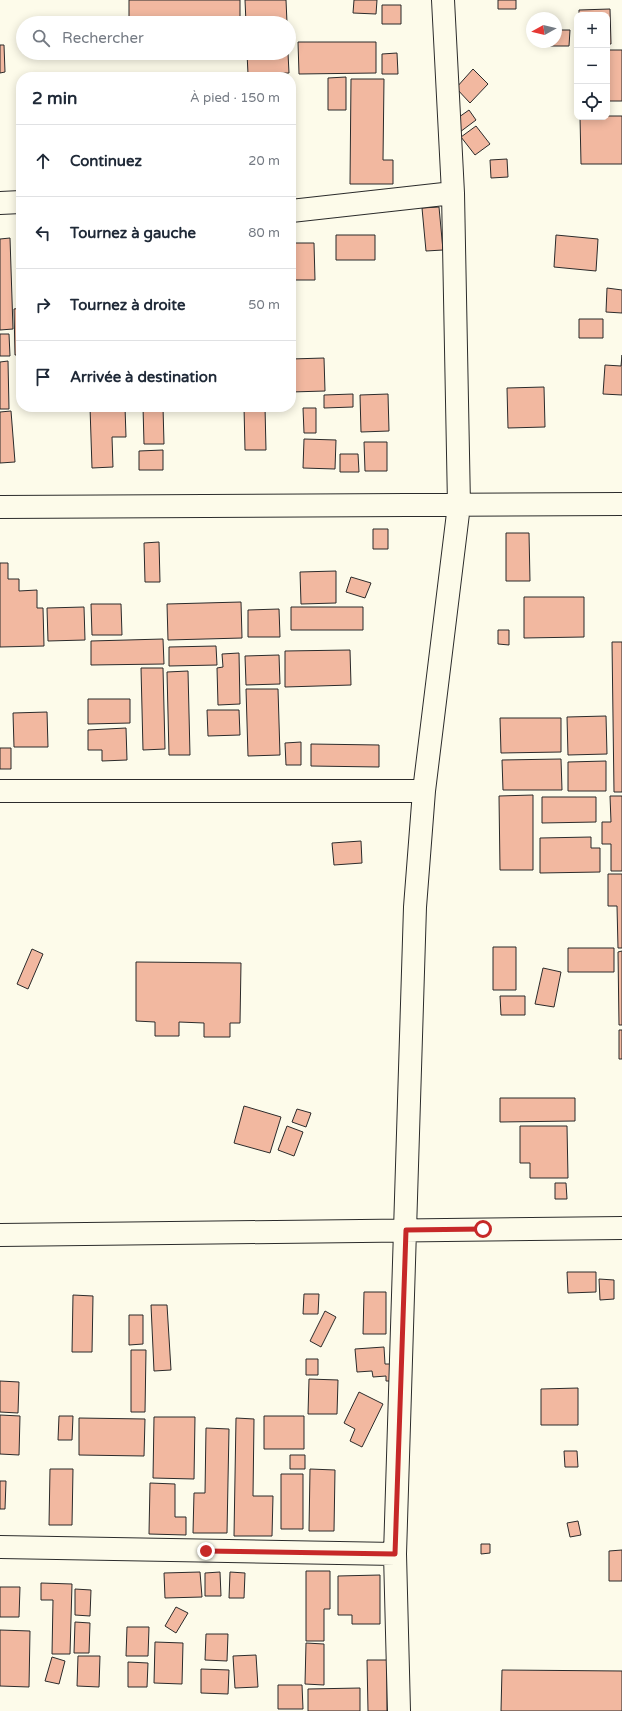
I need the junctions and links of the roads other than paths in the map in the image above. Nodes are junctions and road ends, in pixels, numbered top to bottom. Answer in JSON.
{"nodes":[{"id":1,"x":443,"y":0,"type":"edge"},
{"id":2,"x":453,"y":193,"type":"junction"},
{"id":3,"x":16,"y":202,"type":"edge"},
{"id":4,"x":0,"y":203,"type":"edge"},
{"id":5,"x":296,"y":210,"type":"edge"},
{"id":6,"x":622,"y":504,"type":"edge"},
{"id":7,"x":459,"y":505,"type":"junction"},
{"id":8,"x":0,"y":507,"type":"edge"},
{"id":9,"x":0,"y":791,"type":"edge"},
{"id":10,"x":424,"y":791,"type":"junction"},
{"id":11,"x":622,"y":1228,"type":"edge"},
{"id":12,"x":406,"y":1230,"type":"junction"},
{"id":13,"x":0,"y":1236,"type":"edge"},
{"id":14,"x":0,"y":1548,"type":"edge"},
{"id":15,"x":395,"y":1554,"type":"junction"},
{"id":16,"x":399,"y":1711,"type":"edge"}],
"edges":[{"from":1,"to":2,"type":"street"},
{"from":2,"to":5,"type":"street"},
{"from":2,"to":7,"type":"street"},
{"from":3,"to":4,"type":"street"},
{"from":6,"to":7,"type":"street"},
{"from":7,"to":8,"type":"street"},
{"from":7,"to":10,"type":"street"},
{"from":9,"to":10,"type":"street"},
{"from":10,"to":12,"type":"street"},
{"from":11,"to":12,"type":"street"},
{"from":12,"to":13,"type":"street"},
{"from":12,"to":15,"type":"street"},
{"from":14,"to":15,"type":"street"},
{"from":15,"to":16,"type":"street"}]}
